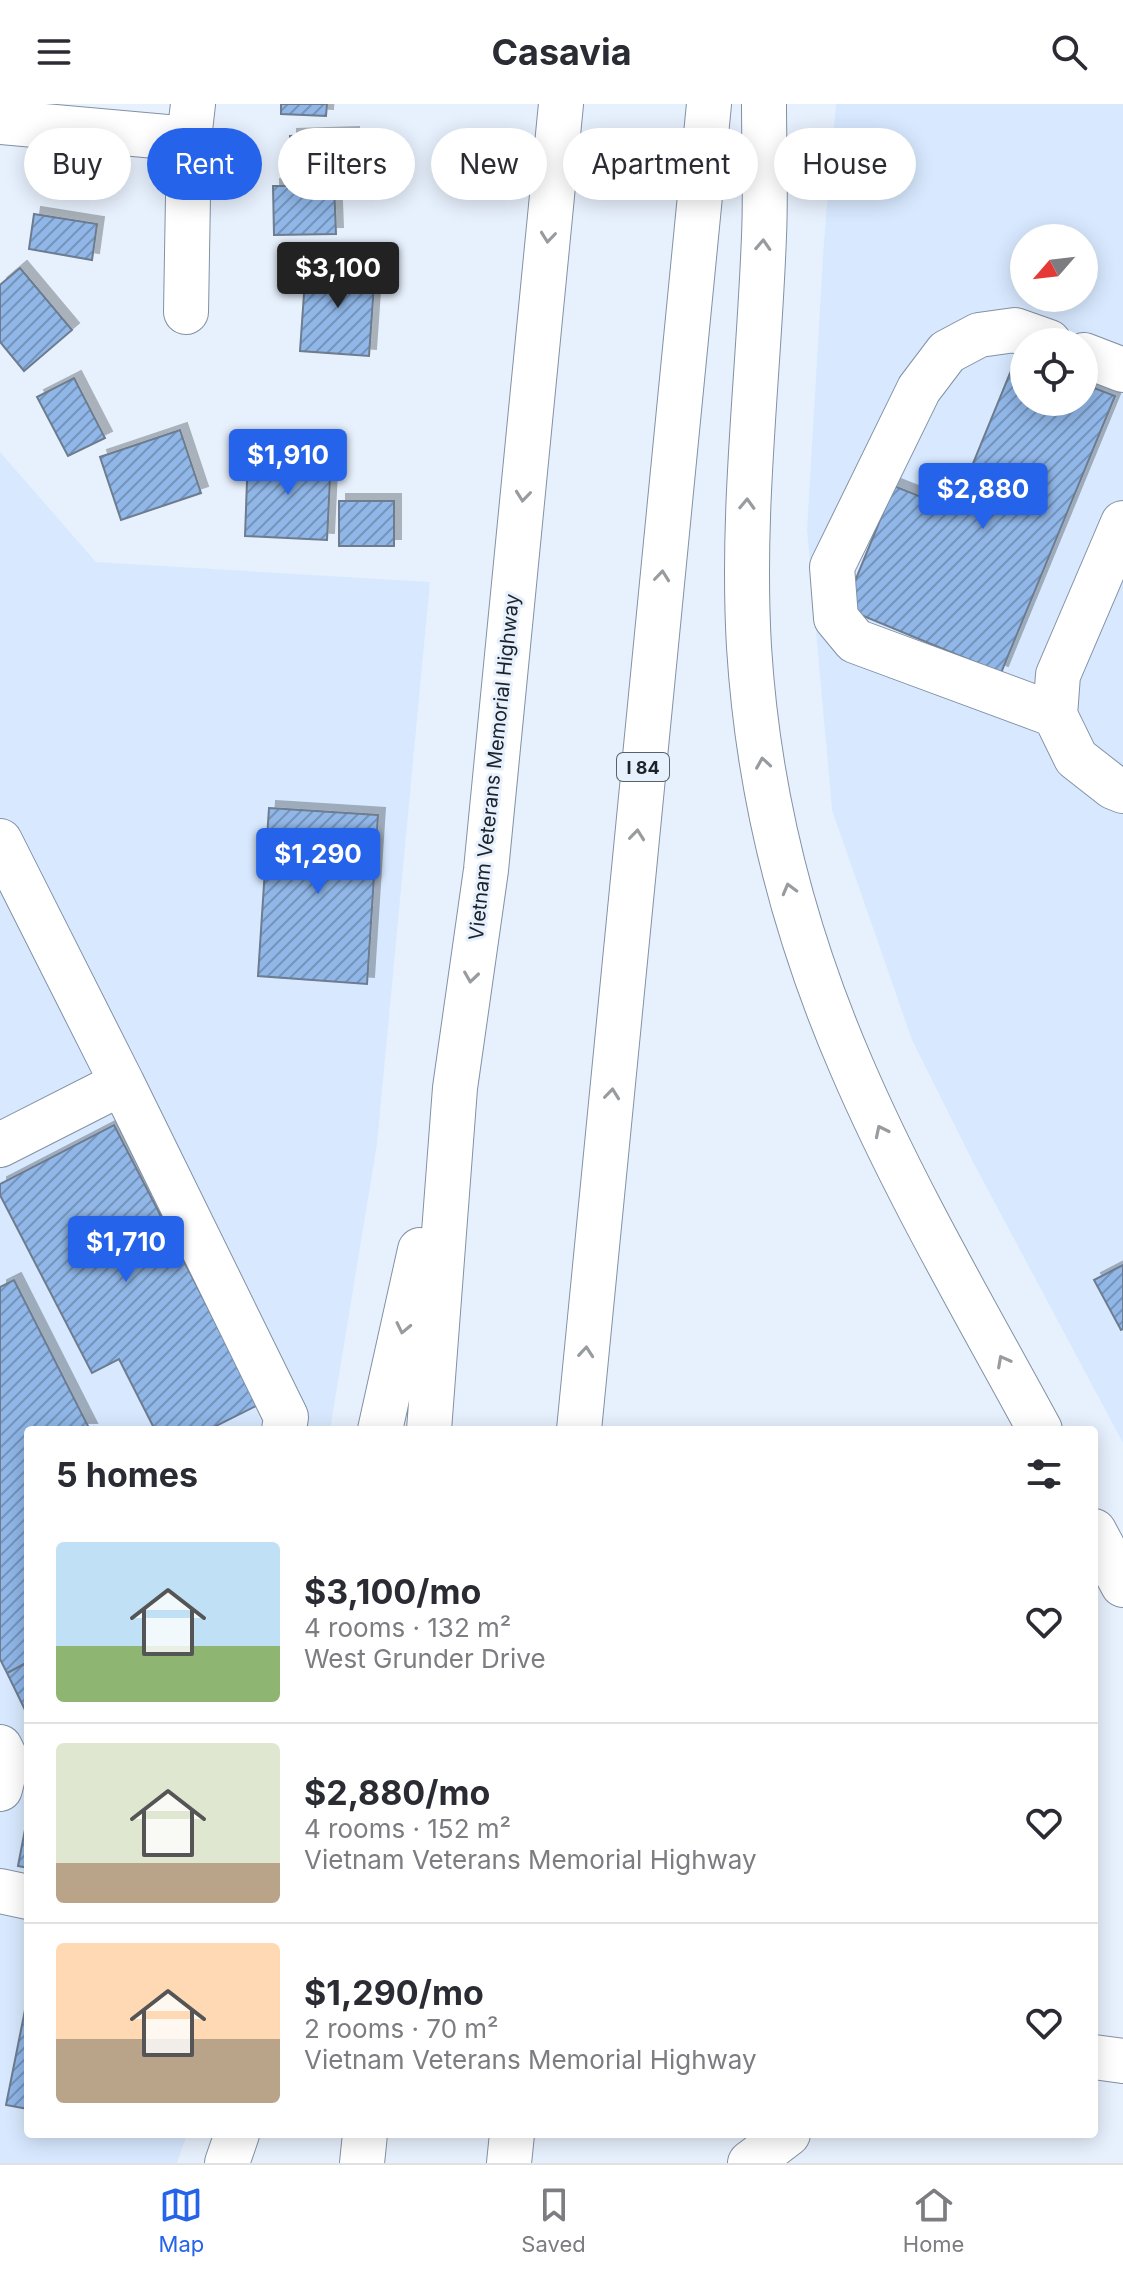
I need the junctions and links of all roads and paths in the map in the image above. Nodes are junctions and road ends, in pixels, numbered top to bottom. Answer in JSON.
{"nodes":[{"id":1,"x":561,"y":104,"type":"edge"},
{"id":2,"x":709,"y":104,"type":"edge"},
{"id":3,"x":764,"y":104,"type":"edge"},
{"id":4,"x":0,"y":122,"type":"edge"},
{"id":5,"x":191,"y":122,"type":"edge"},
{"id":6,"x":186,"y":312,"type":"dead end"},
{"id":7,"x":1010,"y":331,"type":"edge"},
{"id":8,"x":1098,"y":360,"type":"edge"},
{"id":9,"x":1123,"y":370,"type":"edge"},
{"id":10,"x":1123,"y":523,"type":"edge"},
{"id":11,"x":1055,"y":715,"type":"junction"},
{"id":12,"x":1123,"y":791,"type":"edge"},
{"id":13,"x":0,"y":841,"type":"edge"},
{"id":14,"x":122,"y":1083,"type":"junction"},
{"id":15,"x":455,"y":1088,"type":"junction"},
{"id":16,"x":0,"y":1145,"type":"edge"},
{"id":17,"x":285,"y":1426,"type":"edge"},
{"id":18,"x":381,"y":1426,"type":"edge"},
{"id":19,"x":429,"y":1426,"type":"edge"},
{"id":20,"x":579,"y":1426,"type":"edge"},
{"id":21,"x":1038,"y":1426,"type":"edge"},
{"id":22,"x":1098,"y":1538,"type":"edge"},
{"id":23,"x":1123,"y":1585,"type":"edge"},
{"id":24,"x":0,"y":1747,"type":"edge"},
{"id":25,"x":0,"y":1789,"type":"edge"},
{"id":26,"x":0,"y":1891,"type":"edge"},
{"id":27,"x":24,"y":1896,"type":"edge"},
{"id":28,"x":1098,"y":2058,"type":"edge"},
{"id":29,"x":1123,"y":2061,"type":"edge"},
{"id":30,"x":236,"y":2138,"type":"edge"},
{"id":31,"x":365,"y":2138,"type":"edge"},
{"id":32,"x":512,"y":2138,"type":"edge"},
{"id":33,"x":783,"y":2138,"type":"edge"},
{"id":34,"x":227,"y":2163,"type":"edge"},
{"id":35,"x":362,"y":2163,"type":"edge"},
{"id":36,"x":509,"y":2163,"type":"edge"},
{"id":37,"x":750,"y":2163,"type":"edge"}],
"edges":[{"from":1,"to":15,"type":"main road","name":"Vietnam Veterans Memorial Highway","one_way":true},
{"from":20,"to":2,"type":"main road","number":"I 84","one_way":true},
{"from":21,"to":3,"type":"main road","one_way":true},
{"from":4,"to":5,"type":"main road"},
{"from":5,"to":6,"type":"main road"},
{"from":7,"to":11,"type":"main road"},
{"from":8,"to":9,"type":"main road"},
{"from":10,"to":11,"type":"main road"},
{"from":11,"to":12,"type":"main road"},
{"from":13,"to":14,"type":"main road"},
{"from":14,"to":16,"type":"main road"},
{"from":14,"to":17,"type":"main road"},
{"from":15,"to":18,"type":"main road","one_way":true},
{"from":15,"to":19,"type":"main road","name":"Vietnam Veterans Memorial Highway"},
{"from":22,"to":23,"type":"main road"},
{"from":24,"to":25,"type":"main road"},
{"from":26,"to":27,"type":"main road"},
{"from":28,"to":29,"type":"main road"},
{"from":30,"to":34,"type":"main road"},
{"from":31,"to":35,"type":"main road"},
{"from":32,"to":36,"type":"main road"},
{"from":33,"to":37,"type":"main road"}]}
